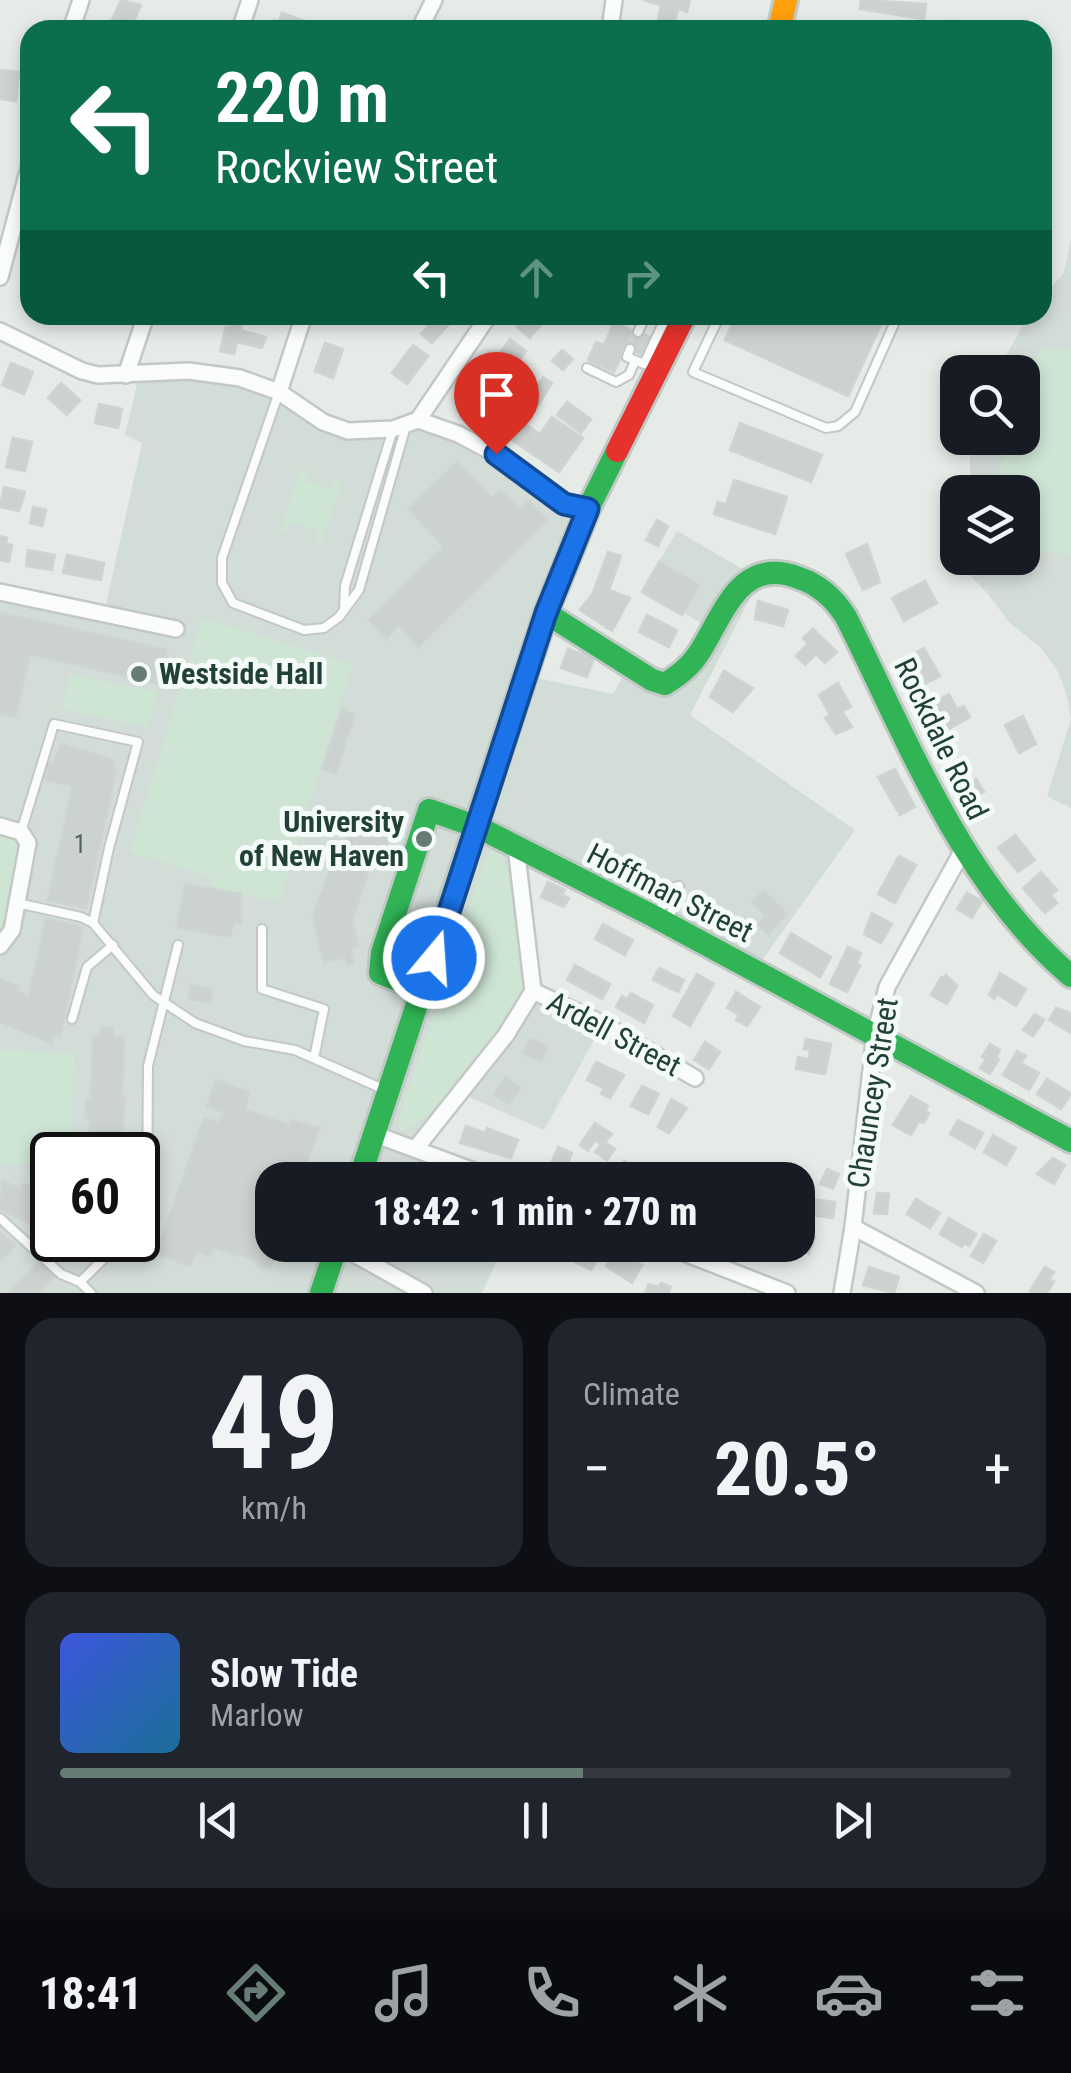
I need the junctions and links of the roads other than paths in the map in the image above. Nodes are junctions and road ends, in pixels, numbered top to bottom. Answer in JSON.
{"nodes":[{"id":1,"x":20,"y":202,"type":"edge"},
{"id":2,"x":0,"y":277,"type":"edge"},
{"id":3,"x":143,"y":325,"type":"edge"},
{"id":4,"x":301,"y":325,"type":"edge"},
{"id":5,"x":481,"y":325,"type":"edge"},
{"id":6,"x":643,"y":325,"type":"edge"},
{"id":7,"x":673,"y":325,"type":"edge"},
{"id":8,"x":675,"y":325,"type":"edge"},
{"id":9,"x":715,"y":325,"type":"edge"},
{"id":10,"x":893,"y":325,"type":"edge"},
{"id":11,"x":0,"y":331,"type":"edge"},
{"id":12,"x":638,"y":332,"type":"dead end"},
{"id":13,"x":630,"y":349,"type":"dead end"},
{"id":14,"x":663,"y":358,"type":"junction"},
{"id":15,"x":635,"y":361,"type":"junction"},
{"id":16,"x":587,"y":368,"type":"dead end"},
{"id":17,"x":693,"y":372,"type":"junction"},
{"id":18,"x":126,"y":376,"type":"junction"},
{"id":19,"x":639,"y":380,"type":"junction"},
{"id":20,"x":279,"y":392,"type":"junction"},
{"id":21,"x":406,"y":425,"type":"junction"},
{"id":22,"x":588,"y":509,"type":"junction"},
{"id":23,"x":0,"y":592,"type":"edge"},
{"id":24,"x":344,"y":610,"type":"junction"},
{"id":25,"x":546,"y":613,"type":"junction"},
{"id":26,"x":176,"y":629,"type":"dead end"},
{"id":27,"x":0,"y":826,"type":"edge"},
{"id":28,"x":478,"y":826,"type":"junction"},
{"id":29,"x":22,"y":832,"type":"junction"},
{"id":30,"x":516,"y":847,"type":"junction"},
{"id":31,"x":962,"y":850,"type":"junction"},
{"id":32,"x":17,"y":903,"type":"junction"},
{"id":33,"x":94,"y":923,"type":"junction"},
{"id":34,"x":262,"y":929,"type":"dead end"},
{"id":35,"x":178,"y":944,"type":"dead end"},
{"id":36,"x":113,"y":945,"type":"junction"},
{"id":37,"x":0,"y":946,"type":"edge"},
{"id":38,"x":1071,"y":976,"type":"edge"},
{"id":39,"x":423,"y":990,"type":"junction"},
{"id":40,"x":533,"y":991,"type":"junction"},
{"id":41,"x":164,"y":1004,"type":"junction"},
{"id":42,"x":72,"y":1020,"type":"dead end"},
{"id":43,"x":875,"y":1035,"type":"junction"},
{"id":44,"x":314,"y":1058,"type":"junction"},
{"id":45,"x":695,"y":1078,"type":"dead end"},
{"id":46,"x":389,"y":1092,"type":"junction"},
{"id":47,"x":147,"y":1132,"type":"edge"},
{"id":48,"x":374,"y":1134,"type":"junction"},
{"id":49,"x":1071,"y":1142,"type":"edge"},
{"id":50,"x":416,"y":1148,"type":"junction"},
{"id":51,"x":365,"y":1162,"type":"edge"},
{"id":52,"x":452,"y":1162,"type":"edge"},
{"id":53,"x":0,"y":1218,"type":"edge"},
{"id":54,"x":853,"y":1227,"type":"junction"},
{"id":55,"x":100,"y":1262,"type":"edge"},
{"id":56,"x":331,"y":1262,"type":"edge"},
{"id":57,"x":368,"y":1262,"type":"edge"},
{"id":58,"x":708,"y":1262,"type":"edge"},
{"id":59,"x":80,"y":1282,"type":"junction"},
{"id":60,"x":90,"y":1293,"type":"edge"},
{"id":61,"x":321,"y":1293,"type":"edge"},
{"id":62,"x":424,"y":1293,"type":"edge"},
{"id":63,"x":787,"y":1293,"type":"edge"},
{"id":64,"x":842,"y":1293,"type":"edge"},
{"id":65,"x":976,"y":1293,"type":"edge"}],
"edges":[{"from":1,"to":2,"type":"street"},
{"from":3,"to":18,"type":"street"},
{"from":4,"to":20,"type":"street"},
{"from":5,"to":21,"type":"street"},
{"from":6,"to":12,"type":"lane"},
{"from":7,"to":15,"type":"lane"},
{"from":8,"to":14,"type":"street"},
{"from":9,"to":17,"type":"lane"},
{"from":10,"to":17,"type":"lane"},
{"from":11,"to":18,"type":"street"},
{"from":13,"to":15,"type":"lane"},
{"from":14,"to":17,"type":"lane"},
{"from":14,"to":19,"type":"street"},
{"from":15,"to":19,"type":"lane"},
{"from":16,"to":19,"type":"lane"},
{"from":18,"to":20,"type":"street"},
{"from":19,"to":22,"type":"street"},
{"from":20,"to":21,"type":"street"},
{"from":20,"to":24,"type":"lane"},
{"from":21,"to":22,"type":"street"},
{"from":21,"to":24,"type":"lane"},
{"from":21,"to":24,"type":"lane"},
{"from":22,"to":25,"type":"street"},
{"from":23,"to":26,"type":"street"},
{"from":25,"to":28,"type":"street"},
{"from":25,"to":31,"type":"street","name":"Rockdale Road"},
{"from":27,"to":29,"type":"street"},
{"from":28,"to":30,"type":"street","name":"Hoffman Street"},
{"from":28,"to":39,"type":"street"},
{"from":28,"to":39,"type":"street","name":"Hoffman Street"},
{"from":29,"to":32,"type":"street"},
{"from":29,"to":33,"type":"lane"},
{"from":30,"to":40,"type":"street"},
{"from":30,"to":43,"type":"street","name":"Hoffman Street"},
{"from":31,"to":38,"type":"street","name":"Rockdale Road"},
{"from":31,"to":43,"type":"street","name":"Chauncey Street"},
{"from":32,"to":33,"type":"lane"},
{"from":32,"to":37,"type":"street"},
{"from":33,"to":36,"type":"lane"},
{"from":34,"to":44,"type":"lane"},
{"from":35,"to":41,"type":"lane"},
{"from":36,"to":41,"type":"lane"},
{"from":36,"to":42,"type":"lane"},
{"from":39,"to":46,"type":"street"},
{"from":40,"to":45,"type":"street","name":"Ardell Street"},
{"from":40,"to":50,"type":"street"},
{"from":41,"to":44,"type":"lane"},
{"from":41,"to":47,"type":"lane"},
{"from":43,"to":49,"type":"street","name":"Hoffman Street"},
{"from":43,"to":54,"type":"street","name":"Chauncey Street"},
{"from":44,"to":46,"type":"lane"},
{"from":46,"to":48,"type":"street"},
{"from":48,"to":50,"type":"street"},
{"from":48,"to":51,"type":"street"},
{"from":50,"to":52,"type":"street"},
{"from":53,"to":59,"type":"lane"},
{"from":54,"to":64,"type":"street","name":"Chauncey Street"},
{"from":54,"to":65,"type":"street"},
{"from":55,"to":59,"type":"lane"},
{"from":56,"to":61,"type":"street"},
{"from":57,"to":62,"type":"street"},
{"from":58,"to":63,"type":"street"},
{"from":59,"to":60,"type":"lane"}]}
